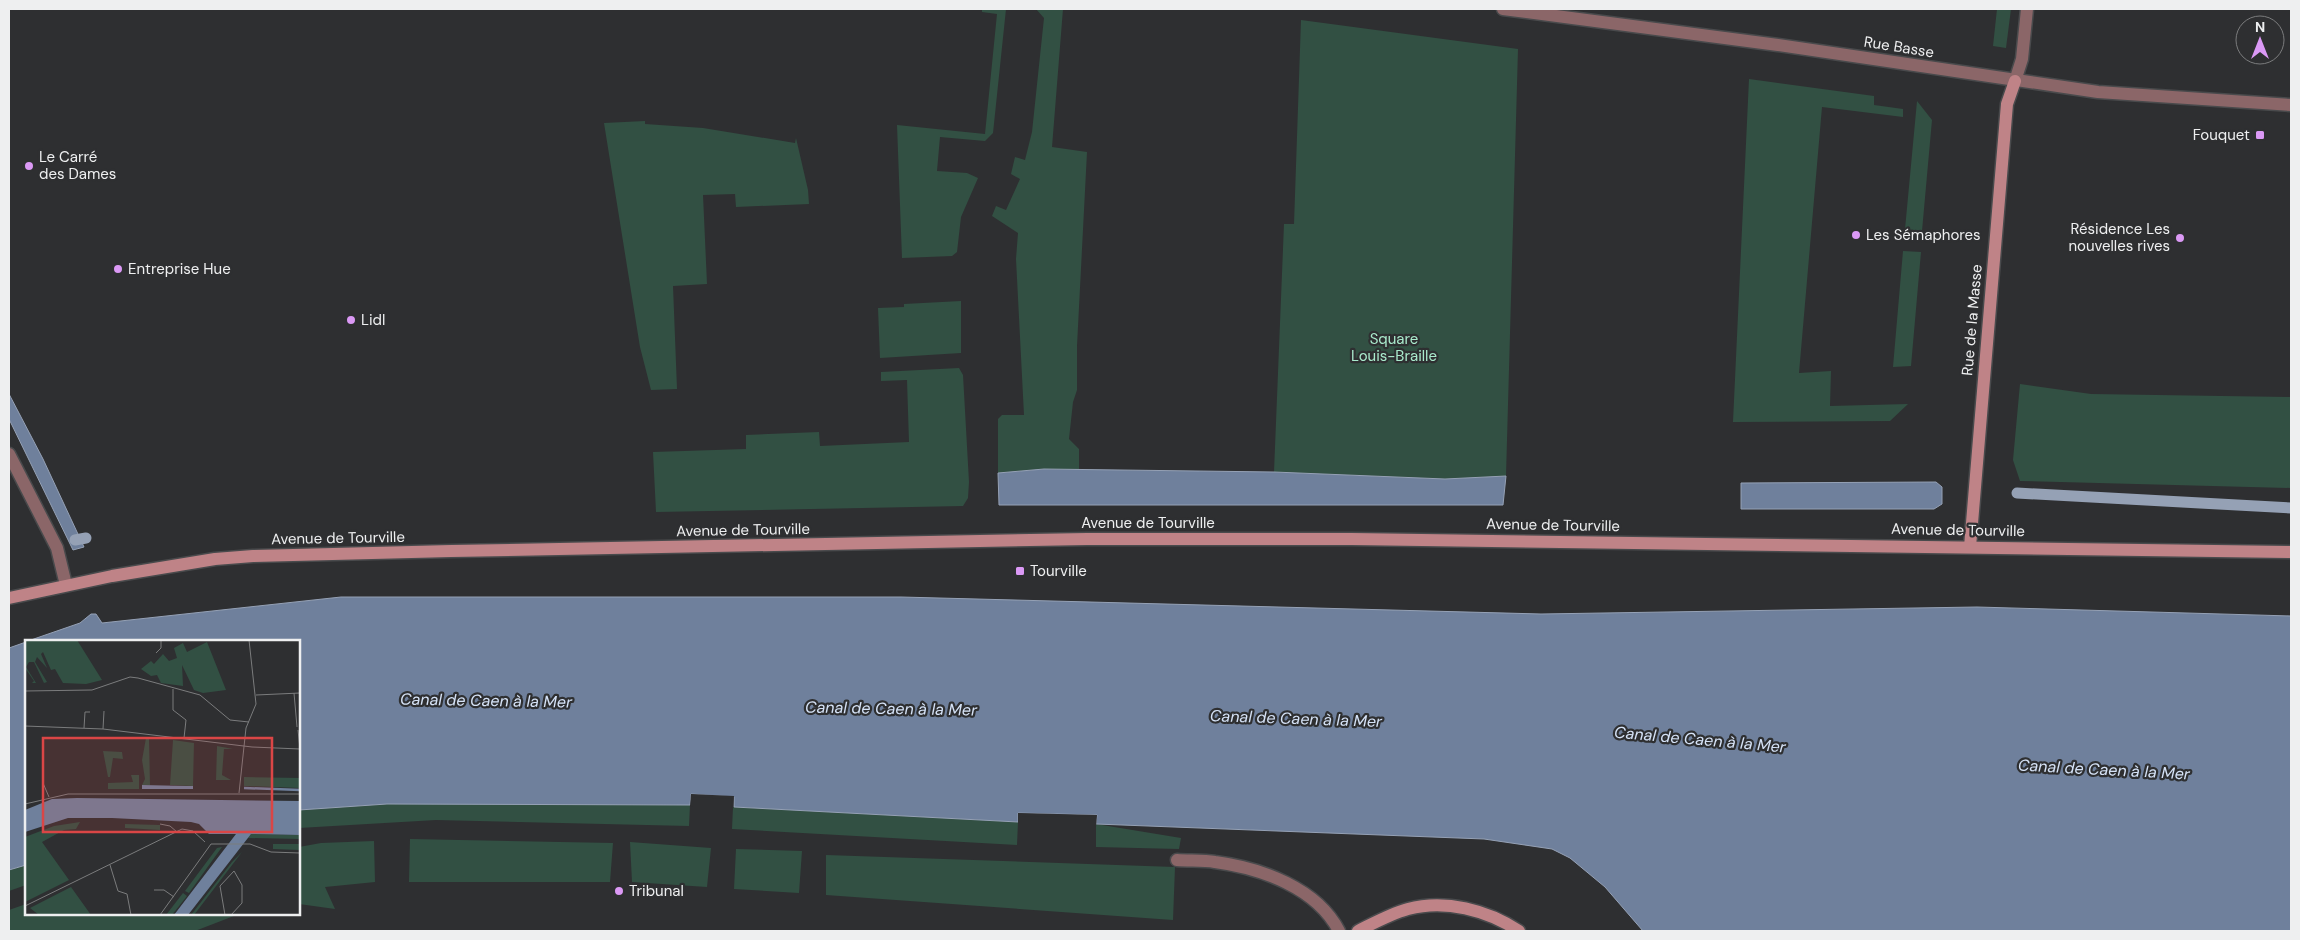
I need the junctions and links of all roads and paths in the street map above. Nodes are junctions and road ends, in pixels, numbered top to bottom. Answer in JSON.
{"nodes":[{"id":1,"x":1503,"y":9,"type":"edge"},
{"id":2,"x":2027,"y":9,"type":"edge"},
{"id":3,"x":2015,"y":81,"type":"junction"},
{"id":4,"x":2291,"y":105,"type":"edge"},
{"id":5,"x":9,"y":454,"type":"edge"},
{"id":6,"x":1970,"y":547,"type":"junction"},
{"id":7,"x":2291,"y":552,"type":"edge"},
{"id":8,"x":66,"y":585,"type":"junction"},
{"id":9,"x":9,"y":598,"type":"edge"},
{"id":10,"x":1176,"y":860,"type":"dead end"},
{"id":11,"x":1339,"y":931,"type":"edge"},
{"id":12,"x":1358,"y":931,"type":"edge"},
{"id":13,"x":1518,"y":931,"type":"edge"}],
"edges":[{"from":1,"to":3,"type":"street","name":"Rue Basse"},
{"from":2,"to":3,"type":"street","name":"Rue de la Masse"},
{"from":3,"to":4,"type":"street","name":"Rue Basse"},
{"from":3,"to":6,"type":"street","name":"Rue de la Masse"},
{"from":5,"to":8,"type":"street"},
{"from":6,"to":7,"type":"street","name":"Avenue de Tourville"},
{"from":6,"to":8,"type":"street","name":"Avenue de Tourville"},
{"from":8,"to":9,"type":"street","name":"Avenue de Tourville"},
{"from":10,"to":11,"type":"street"},
{"from":12,"to":13,"type":"street"}]}
